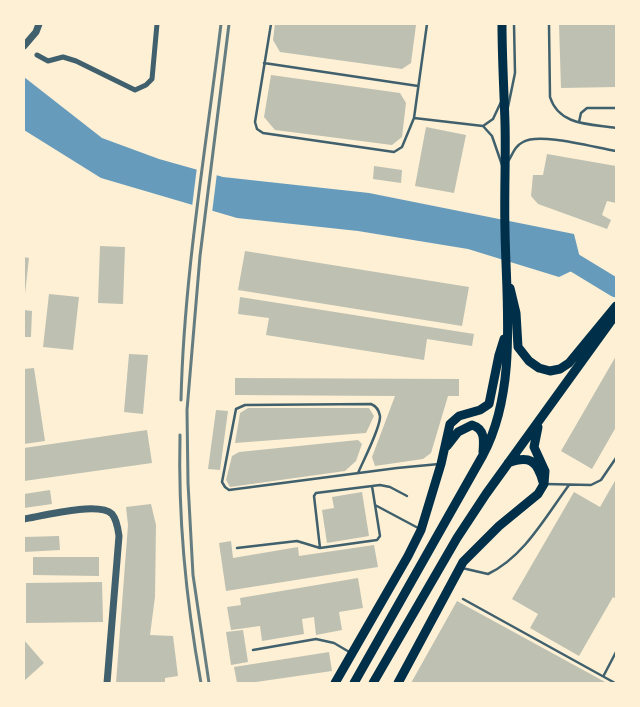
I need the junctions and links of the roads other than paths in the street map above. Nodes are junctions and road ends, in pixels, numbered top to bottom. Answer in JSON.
{"nodes":[{"id":1,"x":39,"y":24,"type":"edge"},
{"id":2,"x":157,"y":24,"type":"edge"},
{"id":3,"x":271,"y":24,"type":"edge"},
{"id":4,"x":427,"y":24,"type":"edge"},
{"id":5,"x":514,"y":24,"type":"edge"},
{"id":6,"x":549,"y":24,"type":"edge"},
{"id":7,"x":500,"y":26,"type":"edge"},
{"id":8,"x":24,"y":46,"type":"edge"},
{"id":9,"x":37,"y":56,"type":"dead end"},
{"id":10,"x":264,"y":63,"type":"junction"},
{"id":11,"x":418,"y":86,"type":"junction"},
{"id":12,"x":504,"y":94,"type":"junction"},
{"id":13,"x":616,"y":108,"type":"edge"},
{"id":14,"x":414,"y":118,"type":"junction"},
{"id":15,"x":579,"y":122,"type":"junction"},
{"id":16,"x":505,"y":124,"type":"junction"},
{"id":17,"x":483,"y":126,"type":"junction"},
{"id":18,"x":616,"y":128,"type":"edge"},
{"id":19,"x":616,"y":152,"type":"edge"},
{"id":20,"x":504,"y":171,"type":"junction"},
{"id":21,"x":506,"y":266,"type":"junction"},
{"id":22,"x":616,"y":306,"type":"edge"},
{"id":23,"x":616,"y":314,"type":"edge"},
{"id":24,"x":508,"y":329,"type":"junction"},
{"id":25,"x":541,"y":417,"type":"junction"},
{"id":26,"x":444,"y":452,"type":"junction"},
{"id":27,"x":483,"y":455,"type":"junction"},
{"id":28,"x":616,"y":458,"type":"edge"},
{"id":29,"x":508,"y":463,"type":"junction"},
{"id":30,"x":442,"y":464,"type":"junction"},
{"id":31,"x":358,"y":473,"type":"junction"},
{"id":32,"x":544,"y":484,"type":"junction"},
{"id":33,"x":569,"y":485,"type":"junction"},
{"id":34,"x":372,"y":486,"type":"junction"},
{"id":35,"x":407,"y":496,"type":"dead end"},
{"id":36,"x":375,"y":505,"type":"junction"},
{"id":37,"x":24,"y":519,"type":"edge"},
{"id":38,"x":421,"y":530,"type":"junction"},
{"id":39,"x":237,"y":548,"type":"dead end"},
{"id":40,"x":320,"y":548,"type":"junction"},
{"id":41,"x":460,"y":568,"type":"junction"},
{"id":42,"x":463,"y":599,"type":"dead end"},
{"id":43,"x":253,"y":650,"type":"dead end"},
{"id":44,"x":616,"y":652,"type":"edge"},
{"id":45,"x":352,"y":654,"type":"junction"},
{"id":46,"x":604,"y":676,"type":"junction"},
{"id":47,"x":107,"y":683,"type":"edge"},
{"id":48,"x":334,"y":683,"type":"edge"},
{"id":49,"x":354,"y":683,"type":"edge"},
{"id":50,"x":373,"y":683,"type":"edge"},
{"id":51,"x":398,"y":683,"type":"edge"},
{"id":52,"x":615,"y":683,"type":"edge"}],
"edges":[{"from":1,"to":8,"type":"street"},
{"from":2,"to":9,"type":"street"},
{"from":3,"to":10,"type":"lane"},
{"from":4,"to":11,"type":"lane"},
{"from":5,"to":16,"type":"lane"},
{"from":6,"to":15,"type":"lane"},
{"from":7,"to":12,"type":"main road"},
{"from":10,"to":11,"type":"lane"},
{"from":10,"to":14,"type":"lane"},
{"from":11,"to":14,"type":"lane"},
{"from":12,"to":16,"type":"main road"},
{"from":12,"to":17,"type":"lane"},
{"from":13,"to":15,"type":"lane"},
{"from":14,"to":17,"type":"lane"},
{"from":15,"to":18,"type":"lane"},
{"from":16,"to":20,"type":"main road"},
{"from":17,"to":20,"type":"lane"},
{"from":19,"to":20,"type":"lane"},
{"from":20,"to":21,"type":"main road"},
{"from":21,"to":22,"type":"main road"},
{"from":21,"to":24,"type":"main road"},
{"from":23,"to":25,"type":"main road"},
{"from":24,"to":26,"type":"main road"},
{"from":24,"to":27,"type":"main road"},
{"from":25,"to":29,"type":"main road"},
{"from":25,"to":32,"type":"main road"},
{"from":26,"to":27,"type":"main road"},
{"from":26,"to":30,"type":"main road"},
{"from":27,"to":49,"type":"main road"},
{"from":28,"to":33,"type":"lane"},
{"from":29,"to":32,"type":"main road"},
{"from":29,"to":50,"type":"main road"},
{"from":30,"to":31,"type":"lane"},
{"from":30,"to":38,"type":"main road"},
{"from":31,"to":31,"type":"lane"},
{"from":32,"to":33,"type":"lane"},
{"from":32,"to":41,"type":"main road"},
{"from":33,"to":41,"type":"lane"},
{"from":34,"to":35,"type":"lane"},
{"from":34,"to":36,"type":"lane"},
{"from":34,"to":40,"type":"lane"},
{"from":36,"to":38,"type":"lane"},
{"from":36,"to":40,"type":"lane"},
{"from":37,"to":47,"type":"street"},
{"from":38,"to":45,"type":"main road"},
{"from":39,"to":40,"type":"lane"},
{"from":41,"to":51,"type":"main road"},
{"from":42,"to":46,"type":"lane"},
{"from":43,"to":45,"type":"lane"},
{"from":44,"to":46,"type":"lane"},
{"from":45,"to":48,"type":"main road"},
{"from":46,"to":52,"type":"lane"}]}
